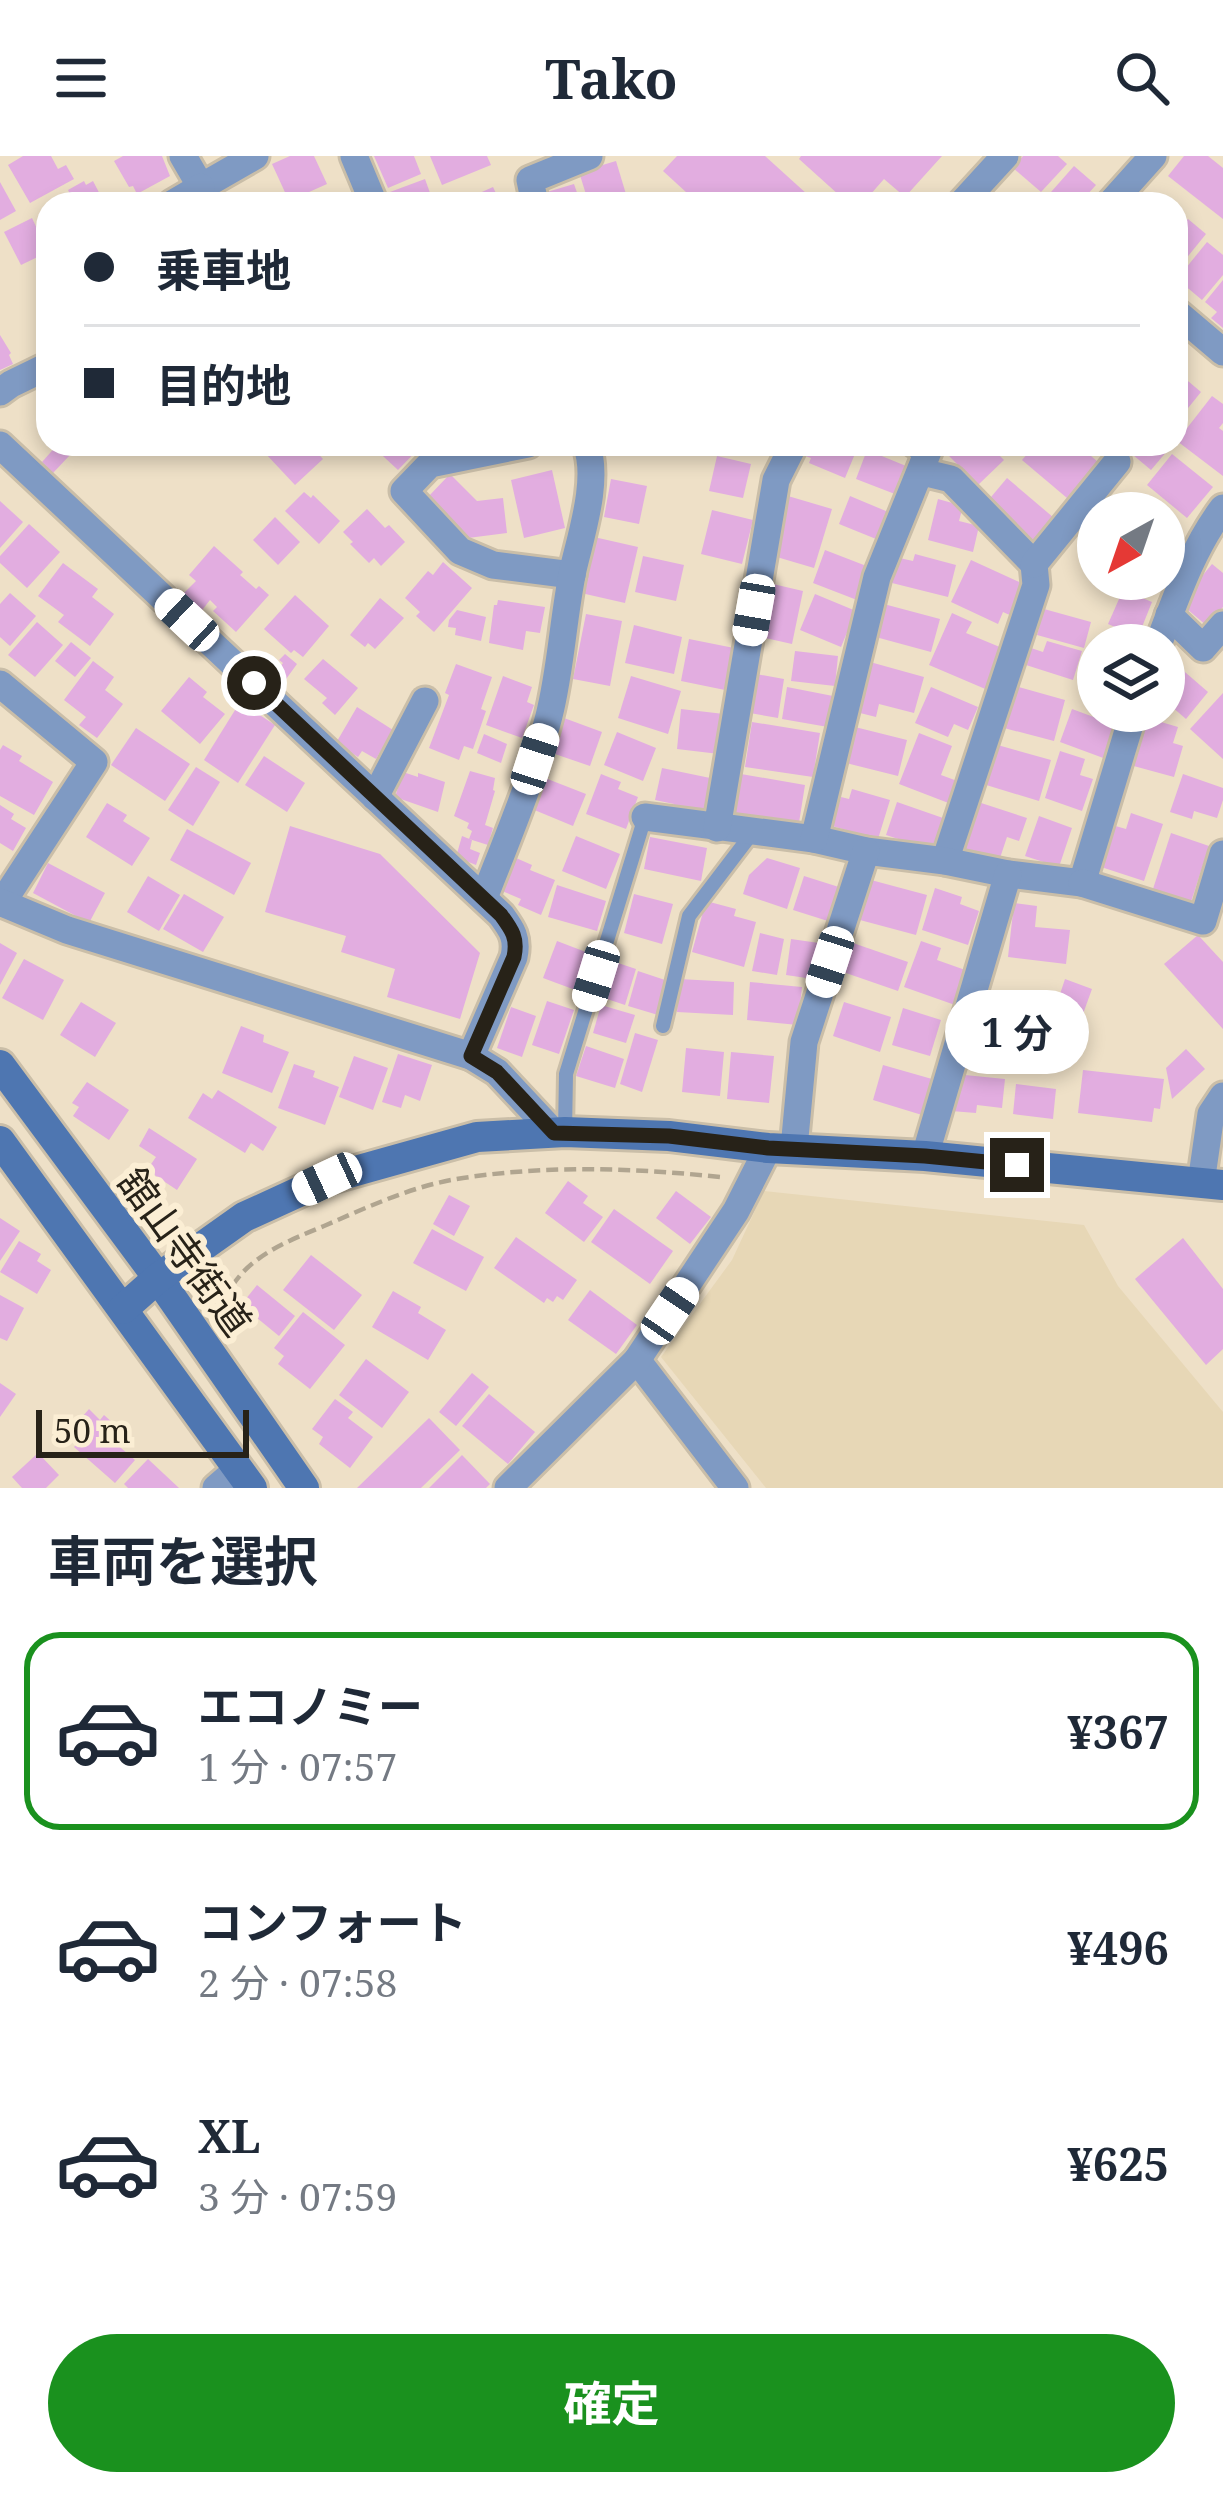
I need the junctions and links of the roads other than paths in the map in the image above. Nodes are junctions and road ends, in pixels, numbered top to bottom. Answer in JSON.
{"nodes":[{"id":1,"x":183,"y":156,"type":"edge"},
{"id":2,"x":255,"y":156,"type":"edge"},
{"id":3,"x":354,"y":156,"type":"edge"},
{"id":4,"x":590,"y":156,"type":"edge"},
{"id":5,"x":1005,"y":156,"type":"edge"},
{"id":6,"x":1153,"y":156,"type":"edge"},
{"id":7,"x":528,"y":180,"type":"edge"},
{"id":8,"x":201,"y":187,"type":"junction"},
{"id":9,"x":192,"y":192,"type":"edge"},
{"id":10,"x":369,"y":192,"type":"edge"},
{"id":11,"x":972,"y":192,"type":"edge"},
{"id":12,"x":1120,"y":192,"type":"edge"},
{"id":13,"x":1188,"y":322,"type":"edge"},
{"id":14,"x":1223,"y":352,"type":"edge"},
{"id":15,"x":36,"y":372,"type":"edge"},
{"id":16,"x":0,"y":392,"type":"edge"},
{"id":17,"x":0,"y":445,"type":"edge"},
{"id":18,"x":469,"y":456,"type":"edge"},
{"id":19,"x":592,"y":456,"type":"edge"},
{"id":20,"x":788,"y":456,"type":"edge"},
{"id":21,"x":921,"y":456,"type":"edge"},
{"id":22,"x":922,"y":456,"type":"edge"},
{"id":23,"x":1117,"y":462,"type":"dead end"},
{"id":24,"x":1223,"y":508,"type":"edge"},
{"id":25,"x":1034,"y":564,"type":"junction"},
{"id":26,"x":572,"y":575,"type":"junction"},
{"id":27,"x":1169,"y":615,"type":"junction"},
{"id":28,"x":1166,"y":624,"type":"edge"},
{"id":29,"x":1223,"y":625,"type":"edge"},
{"id":30,"x":0,"y":684,"type":"edge"},
{"id":31,"x":425,"y":700,"type":"dead end"},
{"id":32,"x":1128,"y":732,"type":"edge"},
{"id":33,"x":375,"y":797,"type":"junction"},
{"id":34,"x":645,"y":817,"type":"joint"},
{"id":35,"x":717,"y":828,"type":"junction"},
{"id":36,"x":753,"y":832,"type":"junction"},
{"id":37,"x":814,"y":839,"type":"junction"},
{"id":38,"x":866,"y":851,"type":"junction"},
{"id":39,"x":1223,"y":854,"type":"edge"},
{"id":40,"x":945,"y":860,"type":"junction"},
{"id":41,"x":1008,"y":874,"type":"junction"},
{"id":42,"x":1082,"y":883,"type":"junction"},
{"id":43,"x":484,"y":898,"type":"junction"},
{"id":44,"x":1,"y":902,"type":"edge"},
{"id":45,"x":663,"y":1026,"type":"dead end"},
{"id":46,"x":471,"y":1056,"type":"junction"},
{"id":47,"x":0,"y":1065,"type":"edge"},
{"id":48,"x":1223,"y":1096,"type":"edge"},
{"id":49,"x":560,"y":1133,"type":"junction"},
{"id":50,"x":3,"y":1148,"type":"edge"},
{"id":51,"x":781,"y":1148,"type":"junction"},
{"id":52,"x":925,"y":1156,"type":"junction"},
{"id":53,"x":1212,"y":1184,"type":"edge"},
{"id":54,"x":158,"y":1278,"type":"junction"},
{"id":55,"x":124,"y":1309,"type":"junction"},
{"id":56,"x":637,"y":1360,"type":"junction"},
{"id":57,"x":236,"y":1482,"type":"edge"},
{"id":58,"x":304,"y":1488,"type":"edge"},
{"id":59,"x":508,"y":1488,"type":"edge"},
{"id":60,"x":735,"y":1488,"type":"edge"}],
"edges":[{"from":1,"to":8,"type":"street"},
{"from":2,"to":8,"type":"street"},
{"from":3,"to":10,"type":"street"},
{"from":4,"to":7,"type":"street"},
{"from":5,"to":11,"type":"street"},
{"from":6,"to":12,"type":"street"},
{"from":8,"to":9,"type":"street"},
{"from":13,"to":14,"type":"street"},
{"from":15,"to":16,"type":"street"},
{"from":17,"to":33,"type":"street"},
{"from":18,"to":26,"type":"street"},
{"from":19,"to":26,"type":"street"},
{"from":20,"to":35,"type":"street"},
{"from":21,"to":37,"type":"street"},
{"from":22,"to":25,"type":"street"},
{"from":23,"to":25,"type":"street"},
{"from":24,"to":27,"type":"street"},
{"from":25,"to":40,"type":"street"},
{"from":26,"to":43,"type":"street"},
{"from":27,"to":28,"type":"street"},
{"from":27,"to":29,"type":"street"},
{"from":30,"to":44,"type":"street"},
{"from":31,"to":33,"type":"street"},
{"from":32,"to":42,"type":"street"},
{"from":33,"to":43,"type":"street"},
{"from":34,"to":35,"type":"street"},
{"from":34,"to":49,"type":"lane"},
{"from":35,"to":36,"type":"street"},
{"from":36,"to":37,"type":"street"},
{"from":36,"to":45,"type":"lane"},
{"from":37,"to":38,"type":"street"},
{"from":38,"to":40,"type":"street"},
{"from":38,"to":51,"type":"street"},
{"from":39,"to":42,"type":"street"},
{"from":40,"to":41,"type":"street"},
{"from":41,"to":42,"type":"street"},
{"from":41,"to":52,"type":"street"},
{"from":43,"to":46,"type":"street"},
{"from":44,"to":46,"type":"street"},
{"from":46,"to":49,"type":"street"},
{"from":47,"to":54,"type":"street","name":"舘山寺街道"},
{"from":48,"to":53,"type":"street"},
{"from":49,"to":51,"type":"street"},
{"from":49,"to":54,"type":"street"},
{"from":50,"to":55,"type":"street"},
{"from":51,"to":52,"type":"street"},
{"from":51,"to":56,"type":"street"},
{"from":52,"to":53,"type":"street"},
{"from":54,"to":55,"type":"street"},
{"from":54,"to":58,"type":"street","name":"舘山寺街道"},
{"from":55,"to":57,"type":"street"},
{"from":56,"to":59,"type":"street"},
{"from":56,"to":60,"type":"street"}]}
